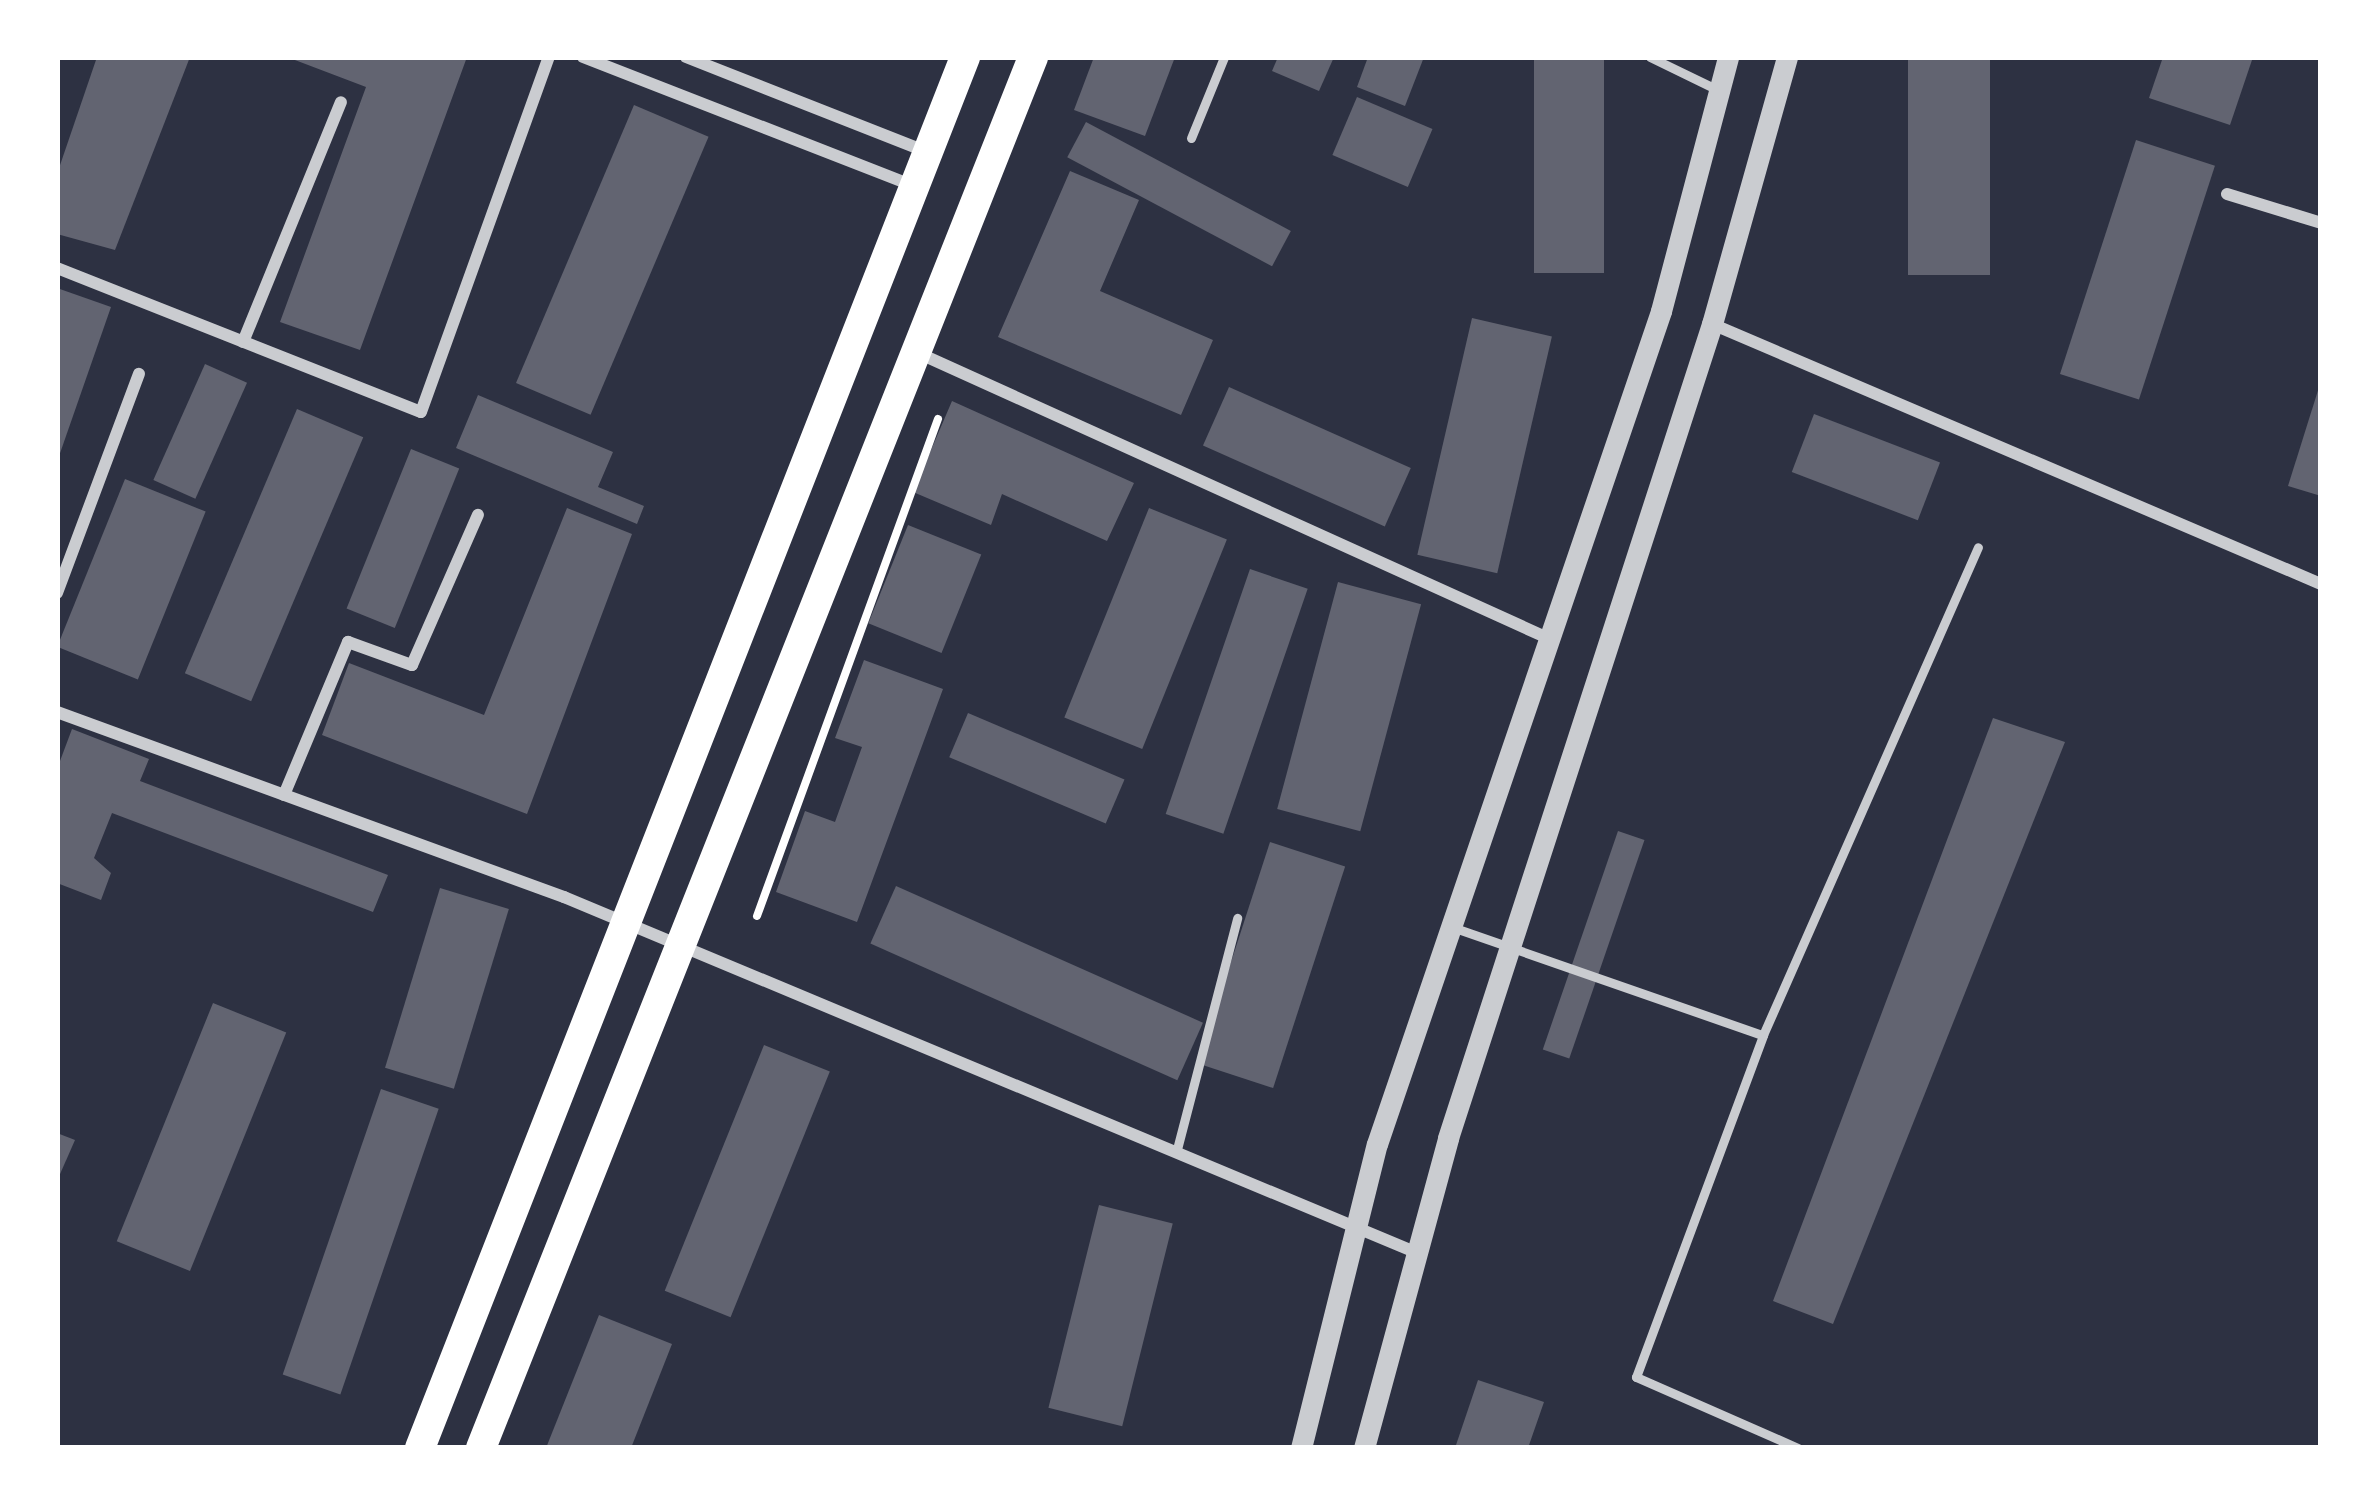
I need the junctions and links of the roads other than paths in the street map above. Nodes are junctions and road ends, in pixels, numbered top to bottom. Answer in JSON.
{"nodes":[{"id":1,"x":549,"y":57,"type":"edge"},
{"id":2,"x":583,"y":57,"type":"edge"},
{"id":3,"x":686,"y":57,"type":"edge"},
{"id":4,"x":965,"y":57,"type":"edge"},
{"id":5,"x":1033,"y":57,"type":"edge"},
{"id":6,"x":1224,"y":57,"type":"edge"},
{"id":7,"x":1650,"y":57,"type":"edge"},
{"id":8,"x":1728,"y":57,"type":"edge"},
{"id":9,"x":1787,"y":57,"type":"edge"},
{"id":10,"x":1718,"y":90,"type":"junction"},
{"id":11,"x":341,"y":102,"type":"dead end"},
{"id":12,"x":1191,"y":138,"type":"dead end"},
{"id":13,"x":928,"y":152,"type":"junction"},
{"id":14,"x":917,"y":187,"type":"junction"},
{"id":15,"x":2227,"y":194,"type":"dead end"},
{"id":16,"x":2321,"y":223,"type":"edge"},
{"id":17,"x":57,"y":268,"type":"edge"},
{"id":18,"x":1712,"y":324,"type":"junction"},
{"id":19,"x":243,"y":341,"type":"junction"},
{"id":20,"x":916,"y":352,"type":"junction"},
{"id":21,"x":139,"y":374,"type":"dead end"},
{"id":22,"x":478,"y":515,"type":"dead end"},
{"id":23,"x":1978,"y":547,"type":"dead end"},
{"id":24,"x":2321,"y":584,"type":"edge"},
{"id":25,"x":57,"y":593,"type":"edge"},
{"id":26,"x":1553,"y":640,"type":"junction"},
{"id":27,"x":57,"y":712,"type":"edge"},
{"id":28,"x":284,"y":795,"type":"junction"},
{"id":29,"x":1237,"y":917,"type":"dead end"},
{"id":30,"x":621,"y":924,"type":"junction"},
{"id":31,"x":1452,"y":927,"type":"junction"},
{"id":32,"x":680,"y":945,"type":"junction"},
{"id":33,"x":1510,"y":947,"type":"junction"},
{"id":34,"x":1763,"y":1035,"type":"junction"},
{"id":35,"x":1176,"y":1153,"type":"junction"},
{"id":36,"x":1354,"y":1228,"type":"junction"},
{"id":37,"x":1417,"y":1253,"type":"junction"},
{"id":38,"x":420,"y":1448,"type":"edge"},
{"id":39,"x":481,"y":1448,"type":"edge"},
{"id":40,"x":1301,"y":1448,"type":"edge"},
{"id":41,"x":1364,"y":1448,"type":"edge"},
{"id":42,"x":1798,"y":1448,"type":"edge"}],
"edges":[{"from":1,"to":19,"type":"street"},
{"from":2,"to":14,"type":"street"},
{"from":3,"to":13,"type":"street"},
{"from":4,"to":13,"type":"main road"},
{"from":5,"to":20,"type":"main road"},
{"from":6,"to":12,"type":"lane"},
{"from":7,"to":10,"type":"lane"},
{"from":8,"to":10,"type":"street"},
{"from":9,"to":18,"type":"street"},
{"from":10,"to":26,"type":"street"},
{"from":11,"to":19,"type":"street"},
{"from":13,"to":14,"type":"main road"},
{"from":14,"to":30,"type":"main road"},
{"from":15,"to":16,"type":"street"},
{"from":17,"to":19,"type":"street"},
{"from":18,"to":24,"type":"street"},
{"from":18,"to":33,"type":"street"},
{"from":20,"to":26,"type":"street"},
{"from":20,"to":32,"type":"main road"},
{"from":21,"to":25,"type":"street"},
{"from":22,"to":28,"type":"street"},
{"from":23,"to":34,"type":"lane"},
{"from":26,"to":31,"type":"street"},
{"from":27,"to":28,"type":"street"},
{"from":28,"to":30,"type":"street"},
{"from":29,"to":35,"type":"lane"},
{"from":30,"to":32,"type":"street"},
{"from":30,"to":38,"type":"main road"},
{"from":31,"to":33,"type":"lane"},
{"from":31,"to":36,"type":"street"},
{"from":32,"to":35,"type":"street"},
{"from":32,"to":39,"type":"main road"},
{"from":33,"to":34,"type":"lane"},
{"from":33,"to":37,"type":"street"},
{"from":34,"to":42,"type":"lane"},
{"from":35,"to":36,"type":"street"},
{"from":36,"to":37,"type":"street"},
{"from":36,"to":40,"type":"street"},
{"from":37,"to":41,"type":"street"}]}
